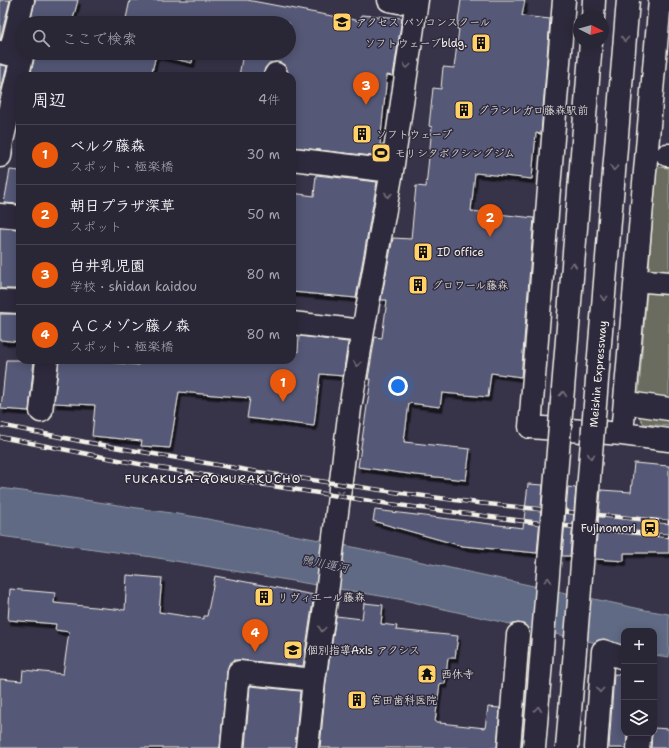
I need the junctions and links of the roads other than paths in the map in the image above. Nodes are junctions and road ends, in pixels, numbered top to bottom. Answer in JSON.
{"nodes":[{"id":1,"x":23,"y":0,"type":"edge"},
{"id":2,"x":389,"y":0,"type":"edge"},
{"id":3,"x":407,"y":0,"type":"edge"},
{"id":4,"x":417,"y":0,"type":"edge"},
{"id":5,"x":564,"y":0,"type":"edge"},
{"id":6,"x":594,"y":0,"type":"edge"},
{"id":7,"x":628,"y":0,"type":"edge"},
{"id":8,"x":660,"y":0,"type":"edge"},
{"id":9,"x":593,"y":12,"type":"edge"},
{"id":10,"x":18,"y":16,"type":"edge"},
{"id":11,"x":16,"y":21,"type":"edge"},
{"id":12,"x":663,"y":25,"type":"edge"},
{"id":13,"x":591,"y":48,"type":"edge"},
{"id":14,"x":5,"y":53,"type":"edge"},
{"id":15,"x":16,"y":56,"type":"edge"},
{"id":16,"x":22,"y":60,"type":"edge"},
{"id":17,"x":20,"y":72,"type":"edge"},
{"id":18,"x":16,"y":98,"type":"edge"},
{"id":19,"x":14,"y":112,"type":"edge"},
{"id":20,"x":1,"y":146,"type":"edge"},
{"id":21,"x":296,"y":159,"type":"edge"},
{"id":22,"x":392,"y":171,"type":"junction"},
{"id":23,"x":0,"y":215,"type":"edge"},
{"id":24,"x":16,"y":217,"type":"edge"},
{"id":25,"x":646,"y":281,"type":"dead end"},
{"id":26,"x":669,"y":283,"type":"edge"},
{"id":27,"x":0,"y":301,"type":"edge"},
{"id":28,"x":16,"y":302,"type":"edge"},
{"id":29,"x":296,"y":323,"type":"edge"},
{"id":30,"x":362,"y":331,"type":"junction"},
{"id":31,"x":47,"y":364,"type":"edge"},
{"id":32,"x":634,"y":404,"type":"dead end"},
{"id":33,"x":669,"y":409,"type":"edge"},
{"id":34,"x":42,"y":411,"type":"dead end"},
{"id":35,"x":622,"y":434,"type":"junction"},
{"id":36,"x":669,"y":440,"type":"edge"},
{"id":37,"x":518,"y":635,"type":"dead end"},
{"id":38,"x":621,"y":657,"type":"edge"},
{"id":39,"x":314,"y":680,"type":"junction"},
{"id":40,"x":640,"y":736,"type":"edge"},
{"id":41,"x":232,"y":748,"type":"edge"},
{"id":42,"x":307,"y":748,"type":"edge"},
{"id":43,"x":509,"y":748,"type":"edge"},
{"id":44,"x":534,"y":748,"type":"edge"},
{"id":45,"x":567,"y":748,"type":"edge"},
{"id":46,"x":596,"y":748,"type":"edge"},
{"id":47,"x":638,"y":748,"type":"edge"}],
"edges":[{"from":1,"to":10,"type":"main road"},
{"from":2,"to":3,"type":"main road"},
{"from":4,"to":22,"type":"main road","one_way":true},
{"from":5,"to":35,"type":"main road"},
{"from":6,"to":9,"type":"main road"},
{"from":7,"to":45,"type":"main road","name":"Meishin Expressway","one_way":true,"bridge":true},
{"from":8,"to":12,"type":"main road"},
{"from":11,"to":14,"type":"main road"},
{"from":12,"to":35,"type":"main road"},
{"from":44,"to":13,"type":"main road","one_way":true,"bridge":true},
{"from":14,"to":15,"type":"main road"},
{"from":16,"to":17,"type":"main road"},
{"from":18,"to":19,"type":"main road"},
{"from":19,"to":20,"type":"main road"},
{"from":21,"to":22,"type":"main road"},
{"from":22,"to":30,"type":"main road","one_way":true},
{"from":23,"to":24,"type":"main road"},
{"from":25,"to":26,"type":"main road"},
{"from":27,"to":28,"type":"main road"},
{"from":29,"to":30,"type":"main road"},
{"from":30,"to":39,"type":"main road","one_way":true},
{"from":31,"to":34,"type":"main road"},
{"from":32,"to":33,"type":"main road"},
{"from":35,"to":36,"type":"main road"},
{"from":37,"to":43,"type":"main road"},
{"from":38,"to":46,"type":"main road","one_way":true},
{"from":39,"to":41,"type":"main road"},
{"from":39,"to":42,"type":"main road"},
{"from":40,"to":47,"type":"main road"}]}
